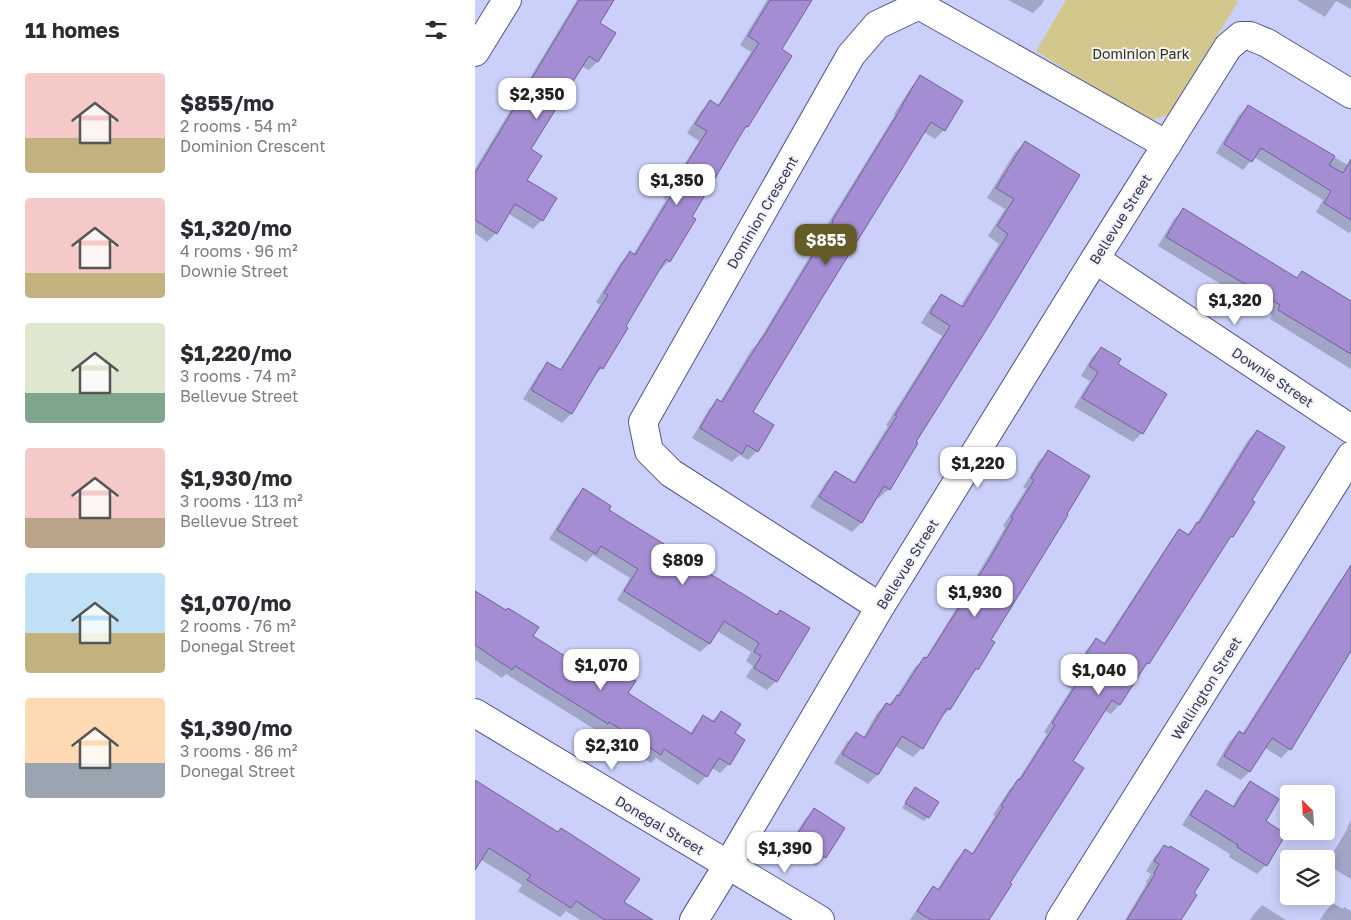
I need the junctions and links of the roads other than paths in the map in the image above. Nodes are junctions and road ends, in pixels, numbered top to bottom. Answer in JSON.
{"nodes":[{"id":1,"x":507,"y":0,"type":"edge"},
{"id":2,"x":479,"y":35,"type":"edge"},
{"id":3,"x":1351,"y":94,"type":"edge"},
{"id":4,"x":1167,"y":145,"type":"junction"},
{"id":5,"x":1095,"y":259,"type":"junction"},
{"id":6,"x":1351,"y":429,"type":"edge"},
{"id":7,"x":1351,"y":456,"type":"edge"},
{"id":8,"x":880,"y":607,"type":"junction"},
{"id":9,"x":475,"y":713,"type":"edge"},
{"id":10,"x":728,"y":865,"type":"junction"},
{"id":11,"x":694,"y":920,"type":"edge"},
{"id":12,"x":820,"y":920,"type":"edge"},
{"id":13,"x":1060,"y":920,"type":"edge"}],
"edges":[{"from":1,"to":2,"type":"street"},
{"from":3,"to":4,"type":"street","name":"Bellevue Street"},
{"from":4,"to":5,"type":"street","name":"Bellevue Street"},
{"from":4,"to":8,"type":"street","name":"Dominion Crescent"},
{"from":5,"to":6,"type":"street","name":"Downie Street"},
{"from":5,"to":8,"type":"street","name":"Bellevue Street"},
{"from":7,"to":13,"type":"street","name":"Wellington Street"},
{"from":8,"to":10,"type":"street","name":"Bellevue Street"},
{"from":9,"to":10,"type":"street","name":"Donegal Street"},
{"from":10,"to":11,"type":"street","name":"Bellevue Street"},
{"from":10,"to":12,"type":"street","name":"Donegal Street"}]}
